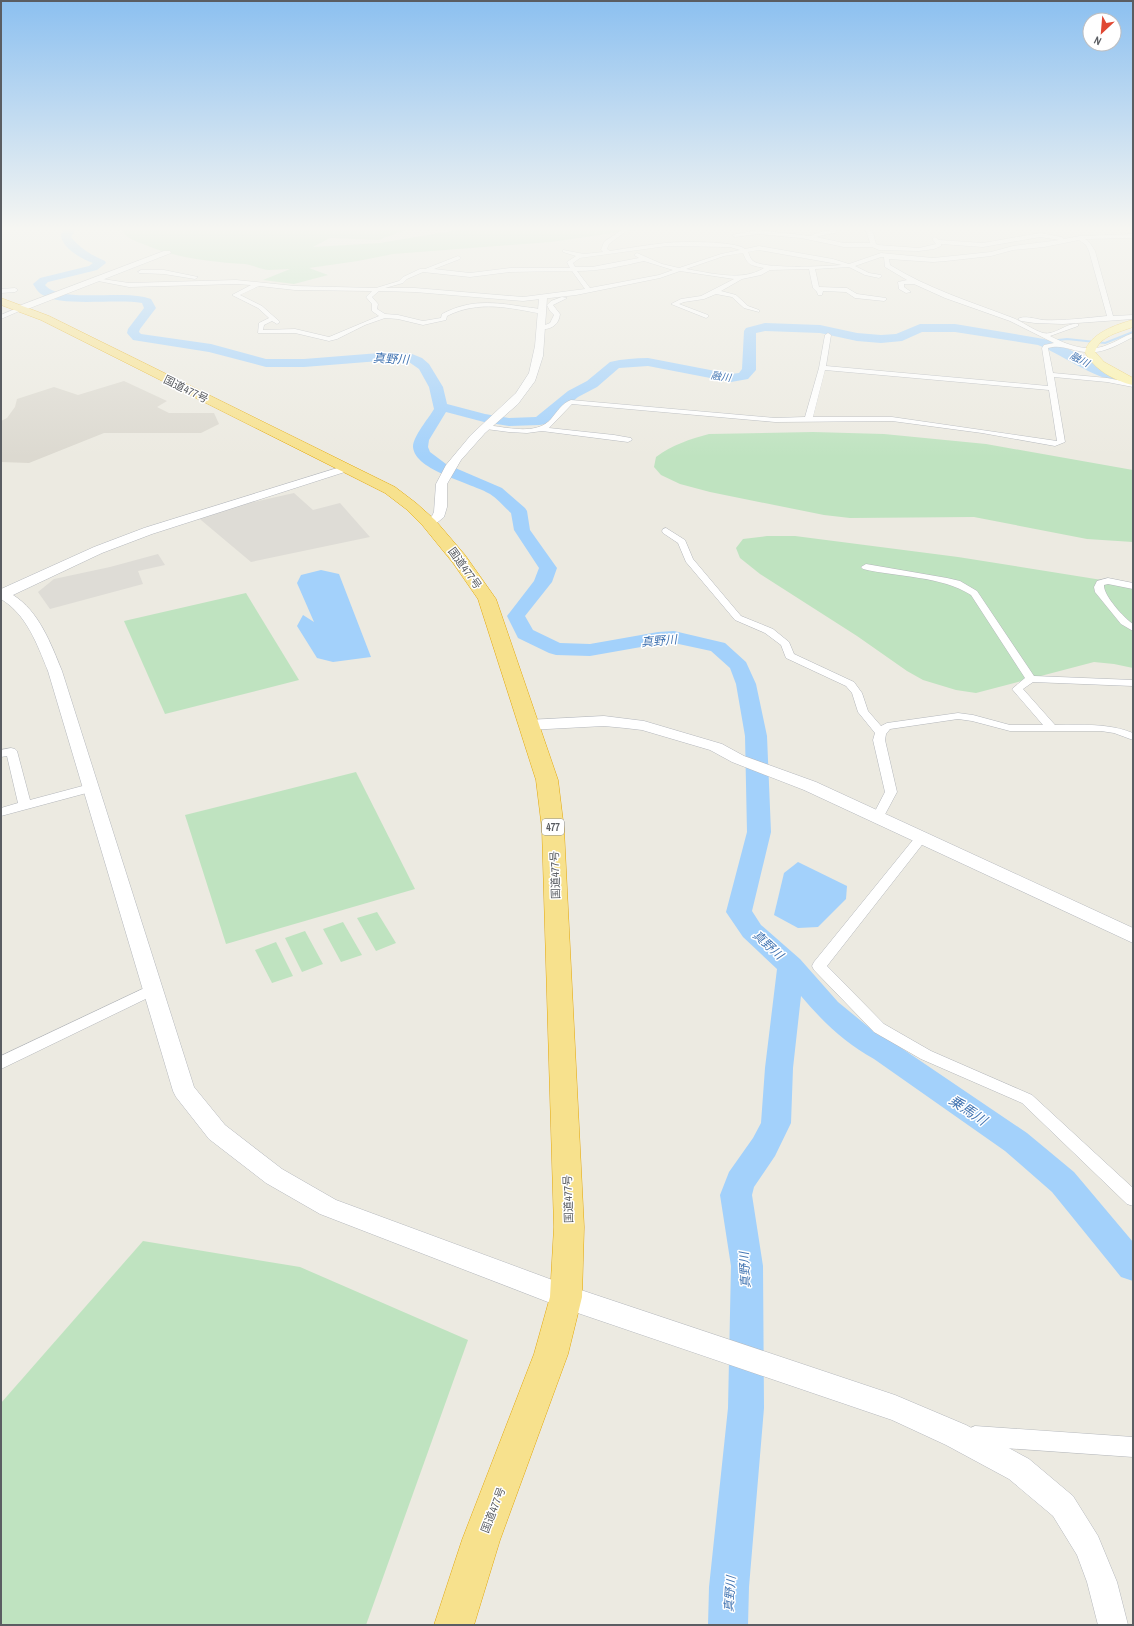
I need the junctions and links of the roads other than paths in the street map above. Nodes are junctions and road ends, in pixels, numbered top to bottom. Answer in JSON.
{"nodes":[{"id":1,"x":12,"y":305,"type":"edge"},
{"id":2,"x":256,"y":305,"type":"edge"},
{"id":3,"x":375,"y":305,"type":"edge"},
{"id":4,"x":482,"y":305,"type":"edge"},
{"id":5,"x":502,"y":305,"type":"edge"},
{"id":6,"x":543,"y":305,"type":"edge"},
{"id":7,"x":550,"y":305,"type":"edge"},
{"id":8,"x":676,"y":305,"type":"edge"},
{"id":9,"x":744,"y":305,"type":"edge"},
{"id":10,"x":970,"y":305,"type":"edge"},
{"id":11,"x":1107,"y":305,"type":"edge"},
{"id":12,"x":757,"y":311,"type":"dead end"},
{"id":13,"x":542,"y":312,"type":"junction"},
{"id":14,"x":994,"y":314,"type":"junction"},
{"id":15,"x":384,"y":316,"type":"junction"},
{"id":16,"x":706,"y":316,"type":"dead end"},
{"id":17,"x":1110,"y":317,"type":"junction"},
{"id":18,"x":273,"y":318,"type":"junction"},
{"id":19,"x":1133,"y":318,"type":"edge"},
{"id":20,"x":1094,"y":319,"type":"junction"},
{"id":21,"x":1133,"y":323,"type":"edge"},
{"id":22,"x":542,"y":328,"type":"junction"},
{"id":23,"x":284,"y":331,"type":"junction"},
{"id":24,"x":828,"y":335,"type":"dead end"},
{"id":25,"x":1042,"y":335,"type":"junction"},
{"id":26,"x":1133,"y":335,"type":"edge"},
{"id":27,"x":1059,"y":344,"type":"junction"},
{"id":28,"x":1090,"y":350,"type":"junction"},
{"id":29,"x":822,"y":368,"type":"junction"},
{"id":30,"x":1116,"y":374,"type":"junction"},
{"id":31,"x":1049,"y":376,"type":"junction"},
{"id":32,"x":1133,"y":378,"type":"edge"},
{"id":33,"x":1133,"y":384,"type":"edge"},
{"id":34,"x":1051,"y":388,"type":"junction"},
{"id":35,"x":807,"y":420,"type":"junction"},
{"id":36,"x":486,"y":427,"type":"junction"},
{"id":37,"x":543,"y":429,"type":"junction"},
{"id":38,"x":628,"y":440,"type":"dead end"},
{"id":39,"x":347,"y":468,"type":"junction"},
{"id":40,"x":429,"y":524,"type":"junction"},
{"id":41,"x":666,"y":531,"type":"dead end"},
{"id":42,"x":866,"y":567,"type":"dead end"},
{"id":43,"x":1133,"y":586,"type":"edge"},
{"id":44,"x":2,"y":594,"type":"edge"},
{"id":45,"x":1133,"y":628,"type":"edge"},
{"id":46,"x":1031,"y":679,"type":"junction"},
{"id":47,"x":1133,"y":683,"type":"edge"},
{"id":48,"x":528,"y":725,"type":"junction"},
{"id":49,"x":1050,"y":728,"type":"junction"},
{"id":50,"x":881,"y":732,"type":"junction"},
{"id":51,"x":1133,"y":737,"type":"edge"},
{"id":52,"x":1,"y":754,"type":"edge"},
{"id":53,"x":90,"y":788,"type":"junction"},
{"id":54,"x":25,"y":806,"type":"junction"},
{"id":55,"x":1,"y":812,"type":"edge"},
{"id":56,"x":878,"y":817,"type":"junction"},
{"id":57,"x":921,"y":838,"type":"junction"},
{"id":58,"x":1133,"y":936,"type":"edge"},
{"id":59,"x":153,"y":989,"type":"junction"},
{"id":60,"x":1,"y":1063,"type":"edge"},
{"id":61,"x":1133,"y":1198,"type":"edge"},
{"id":62,"x":566,"y":1297,"type":"junction"},
{"id":63,"x":956,"y":1435,"type":"junction"},
{"id":64,"x":1133,"y":1446,"type":"edge"},
{"id":65,"x":454,"y":1625,"type":"edge"},
{"id":66,"x":1113,"y":1625,"type":"edge"}],
"edges":[{"from":1,"to":39,"type":"highway","name":"国道477号","number":"477"},
{"from":2,"to":18,"type":"street"},
{"from":3,"to":15,"type":"street"},
{"from":4,"to":15,"type":"street"},
{"from":5,"to":13,"type":"street"},
{"from":6,"to":13,"type":"street"},
{"from":7,"to":22,"type":"street"},
{"from":8,"to":16,"type":"street"},
{"from":9,"to":12,"type":"street"},
{"from":10,"to":14,"type":"street"},
{"from":11,"to":17,"type":"street"},
{"from":13,"to":22,"type":"street"},
{"from":14,"to":20,"type":"street"},
{"from":14,"to":25,"type":"street"},
{"from":15,"to":23,"type":"street"},
{"from":17,"to":19,"type":"street"},
{"from":17,"to":20,"type":"street"},
{"from":18,"to":23,"type":"street"},
{"from":18,"to":23,"type":"street"},
{"from":20,"to":25,"type":"street"},
{"from":21,"to":28,"type":"main road"},
{"from":22,"to":36,"type":"street"},
{"from":24,"to":29,"type":"street"},
{"from":25,"to":27,"type":"street"},
{"from":26,"to":28,"type":"street"},
{"from":27,"to":28,"type":"street"},
{"from":27,"to":31,"type":"street"},
{"from":28,"to":30,"type":"main road"},
{"from":29,"to":34,"type":"street"},
{"from":29,"to":35,"type":"street"},
{"from":30,"to":32,"type":"street"},
{"from":30,"to":33,"type":"main road"},
{"from":31,"to":33,"type":"street"},
{"from":31,"to":34,"type":"street"},
{"from":34,"to":35,"type":"street"},
{"from":35,"to":37,"type":"street"},
{"from":36,"to":37,"type":"street"},
{"from":36,"to":40,"type":"street"},
{"from":37,"to":38,"type":"street"},
{"from":39,"to":40,"type":"highway","name":"国道477号","number":"477"},
{"from":39,"to":44,"type":"street"},
{"from":40,"to":48,"type":"highway","name":"国道477号","number":"477"},
{"from":41,"to":50,"type":"street"},
{"from":42,"to":46,"type":"street"},
{"from":43,"to":45,"type":"street"},
{"from":44,"to":53,"type":"street"},
{"from":46,"to":47,"type":"street"},
{"from":46,"to":49,"type":"street"},
{"from":48,"to":56,"type":"street"},
{"from":48,"to":62,"type":"highway","name":"国道477号","number":"477"},
{"from":49,"to":50,"type":"street"},
{"from":49,"to":51,"type":"street"},
{"from":50,"to":56,"type":"street"},
{"from":52,"to":54,"type":"street"},
{"from":53,"to":54,"type":"street"},
{"from":53,"to":59,"type":"street"},
{"from":54,"to":55,"type":"street"},
{"from":56,"to":57,"type":"street"},
{"from":57,"to":58,"type":"street"},
{"from":57,"to":61,"type":"street"},
{"from":59,"to":60,"type":"street"},
{"from":59,"to":62,"type":"street"},
{"from":62,"to":63,"type":"street"},
{"from":62,"to":65,"type":"highway","name":"国道477号","number":"477"},
{"from":63,"to":64,"type":"street"},
{"from":63,"to":66,"type":"street"}]}
